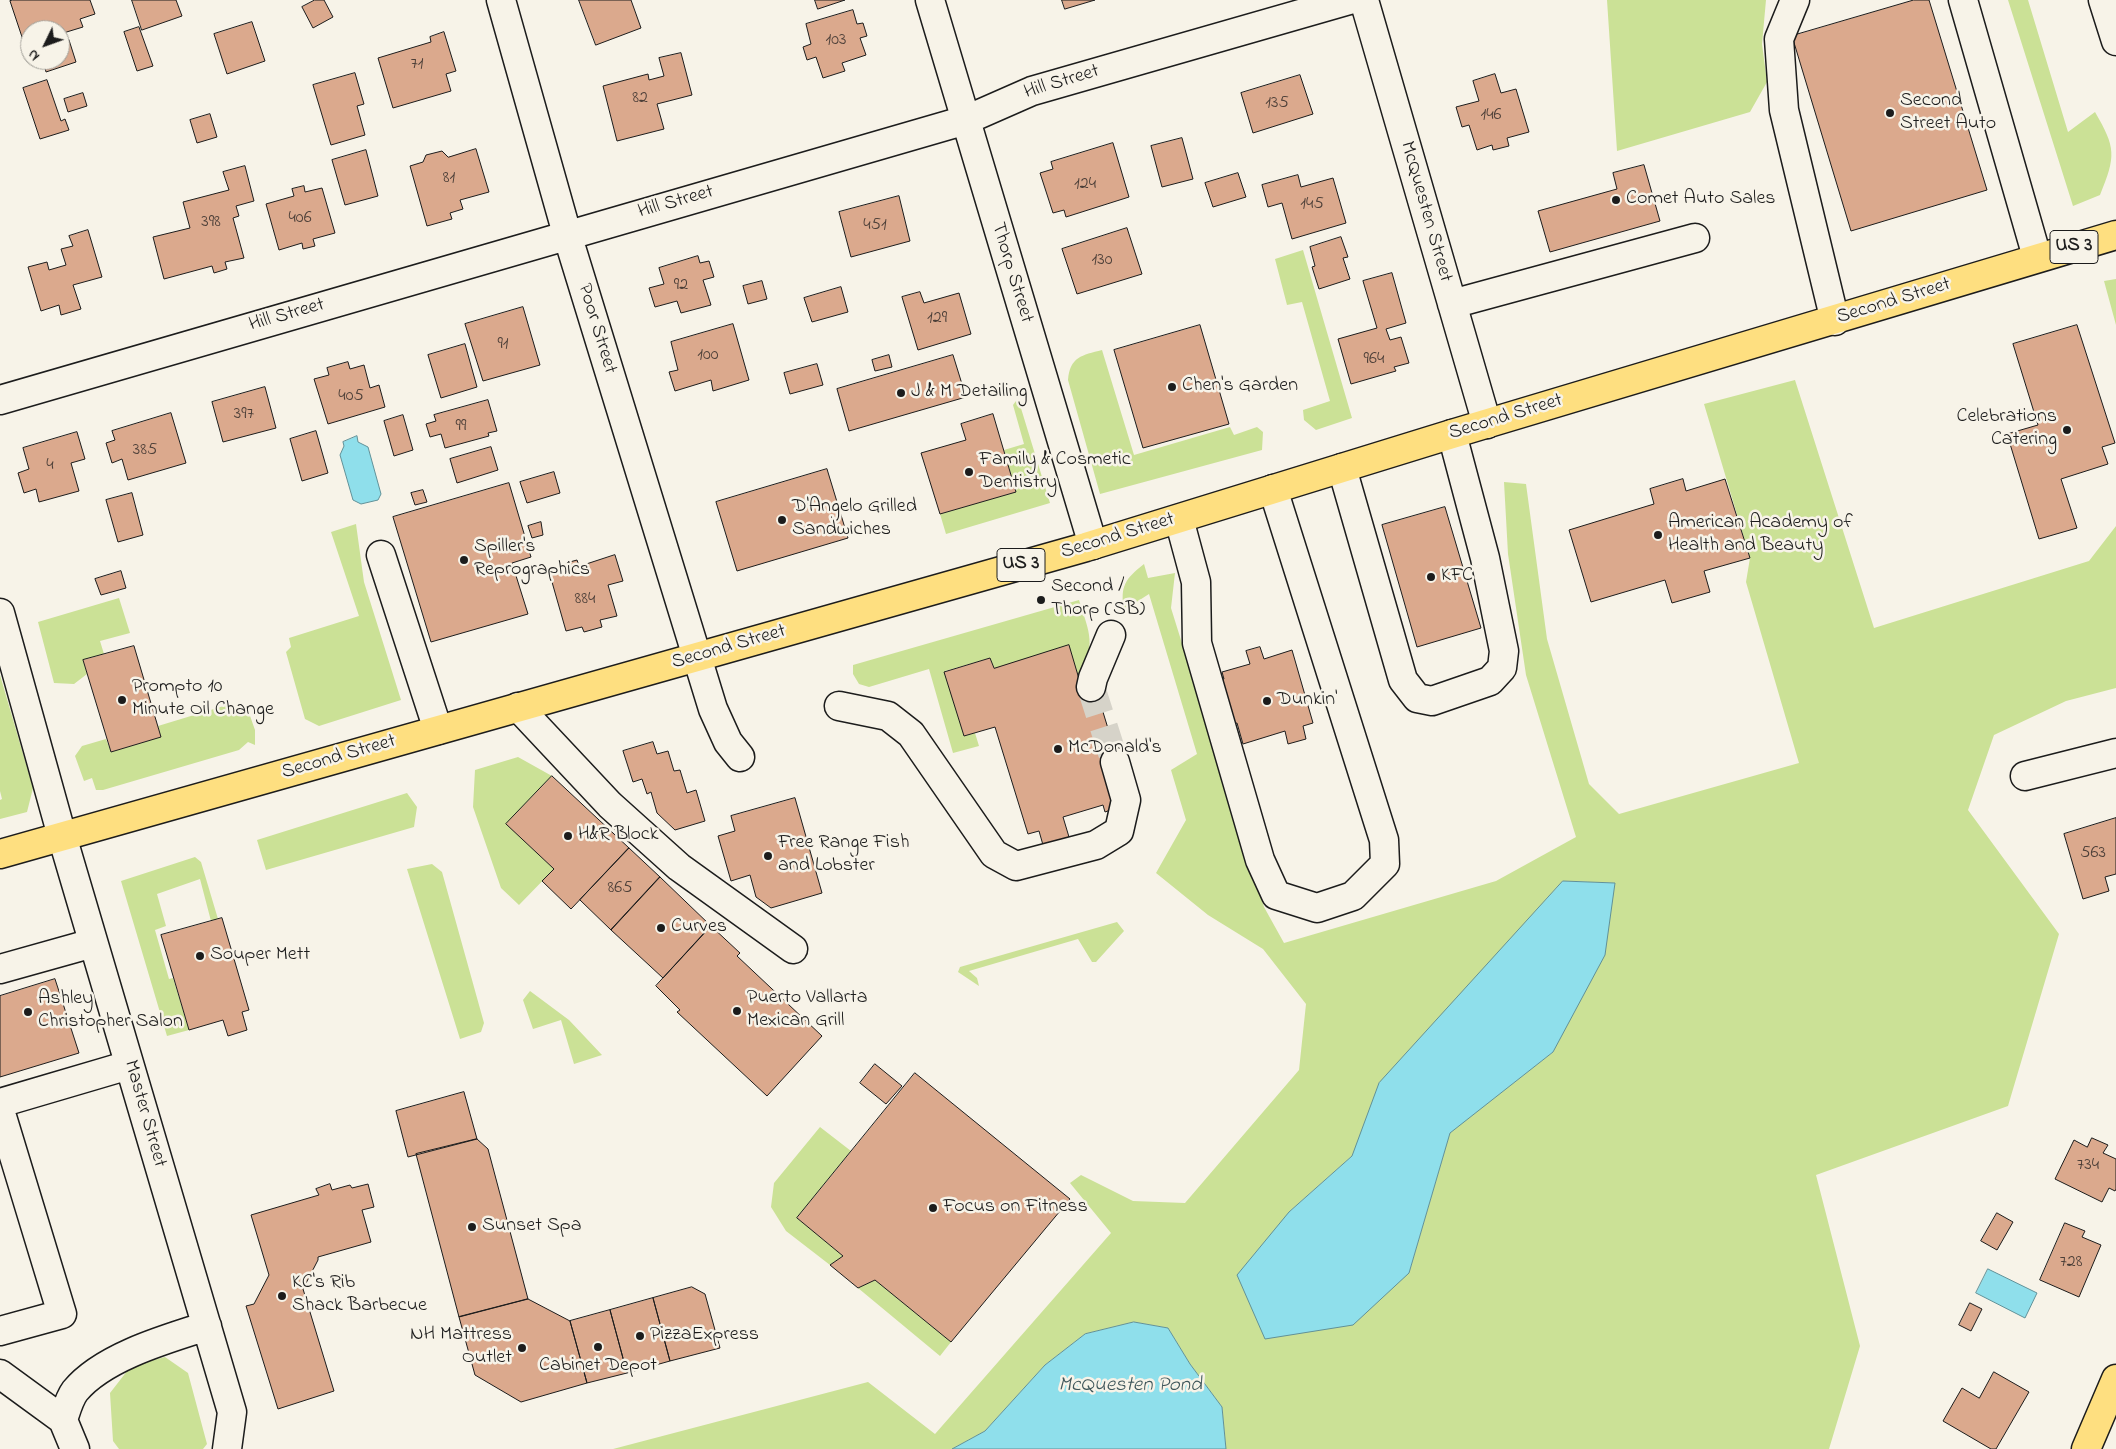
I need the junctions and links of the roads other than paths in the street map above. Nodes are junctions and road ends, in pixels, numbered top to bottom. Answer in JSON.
{"nodes":[{"id":1,"x":501,"y":0,"type":"edge"},
{"id":2,"x":930,"y":0,"type":"edge"},
{"id":3,"x":1349,"y":0,"type":"edge"},
{"id":4,"x":1364,"y":0,"type":"edge"},
{"id":5,"x":1795,"y":0,"type":"edge"},
{"id":6,"x":1962,"y":0,"type":"edge"},
{"id":7,"x":2103,"y":0,"type":"edge"},
{"id":8,"x":2116,"y":41,"type":"edge"},
{"id":9,"x":966,"y":120,"type":"junction"},
{"id":10,"x":567,"y":234,"type":"junction"},
{"id":11,"x":2116,"y":235,"type":"edge"},
{"id":12,"x":1695,"y":238,"type":"dead end"},
{"id":13,"x":2037,"y":257,"type":"junction"},
{"id":14,"x":1452,"y":304,"type":"junction"},
{"id":15,"x":1835,"y":320,"type":"junction"},
{"id":16,"x":0,"y":400,"type":"edge"},
{"id":17,"x":1487,"y":424,"type":"junction"},
{"id":18,"x":1452,"y":434,"type":"junction"},
{"id":19,"x":1342,"y":468,"type":"junction"},
{"id":20,"x":1273,"y":489,"type":"junction"},
{"id":21,"x":1179,"y":519,"type":"junction"},
{"id":22,"x":1093,"y":545,"type":"junction"},
{"id":23,"x":381,"y":555,"type":"dead end"},
{"id":24,"x":0,"y":613,"type":"edge"},
{"id":25,"x":1111,"y":636,"type":"dead end"},
{"id":26,"x":698,"y":657,"type":"junction"},
{"id":27,"x":1092,"y":687,"type":"tunnel mouth"},
{"id":28,"x":839,"y":706,"type":"dead end"},
{"id":29,"x":518,"y":707,"type":"junction"},
{"id":30,"x":438,"y":730,"type":"junction"},
{"id":31,"x":2116,"y":753,"type":"edge"},
{"id":32,"x":740,"y":757,"type":"dead end"},
{"id":33,"x":1114,"y":762,"type":"tunnel mouth"},
{"id":34,"x":2025,"y":776,"type":"dead end"},
{"id":35,"x":62,"y":836,"type":"junction"},
{"id":36,"x":0,"y":854,"type":"edge"},
{"id":37,"x":93,"y":942,"type":"junction"},
{"id":38,"x":793,"y":949,"type":"dead end"},
{"id":39,"x":0,"y":969,"type":"edge"},
{"id":40,"x":129,"y":1065,"type":"junction"},
{"id":41,"x":0,"y":1103,"type":"edge"},
{"id":42,"x":0,"y":1110,"type":"edge"},
{"id":43,"x":206,"y":1326,"type":"junction"},
{"id":44,"x":0,"y":1331,"type":"edge"},
{"id":45,"x":0,"y":1374,"type":"edge"},
{"id":46,"x":2116,"y":1379,"type":"edge"},
{"id":47,"x":63,"y":1420,"type":"junction"},
{"id":48,"x":75,"y":1449,"type":"edge"},
{"id":49,"x":227,"y":1449,"type":"edge"},
{"id":50,"x":2086,"y":1449,"type":"edge"}],
"edges":[{"from":1,"to":10,"type":"street","name":"Poor Street"},
{"from":2,"to":9,"type":"street","name":"Thorp Street"},
{"from":3,"to":9,"type":"street","name":"Hill Street"},
{"from":4,"to":14,"type":"street","name":"McQuesten Street"},
{"from":5,"to":15,"type":"street"},
{"from":6,"to":13,"type":"street"},
{"from":7,"to":8,"type":"street"},
{"from":9,"to":10,"type":"street","name":"Hill Street"},
{"from":9,"to":22,"type":"street","name":"Thorp Street"},
{"from":10,"to":16,"type":"street","name":"Hill Street"},
{"from":10,"to":26,"type":"street","name":"Poor Street"},
{"from":11,"to":13,"type":"main road","name":"Second Street","number":"US 3"},
{"from":12,"to":14,"type":"street"},
{"from":13,"to":15,"type":"main road","name":"Second Street","number":"US 3"},
{"from":14,"to":17,"type":"street","name":"McQuesten Street"},
{"from":15,"to":17,"type":"main road","name":"Second Street","number":"US 3"},
{"from":17,"to":18,"type":"main road","name":"Second Street","number":"US 3"},
{"from":18,"to":19,"type":"main road","name":"Second Street","number":"US 3"},
{"from":18,"to":19,"type":"street"},
{"from":19,"to":20,"type":"main road","name":"Second Street","number":"US 3"},
{"from":20,"to":21,"type":"main road","name":"Second Street","number":"US 3"},
{"from":20,"to":21,"type":"street"},
{"from":21,"to":22,"type":"main road","name":"Second Street","number":"US 3"},
{"from":22,"to":26,"type":"main road","name":"Second Street","number":"US 3"},
{"from":23,"to":30,"type":"street"},
{"from":24,"to":35,"type":"street","name":"Master Street"},
{"from":25,"to":27,"type":"street"},
{"from":26,"to":29,"type":"main road","name":"Second Street","number":"US 3"},
{"from":26,"to":32,"type":"street","name":"Poor Street"},
{"from":28,"to":33,"type":"street"},
{"from":29,"to":30,"type":"main road","name":"Second Street","number":"US 3"},
{"from":29,"to":38,"type":"street"},
{"from":30,"to":35,"type":"main road","name":"Second Street","number":"US 3"},
{"from":31,"to":34,"type":"street"},
{"from":35,"to":36,"type":"main road","name":"Second Street","number":"US 3"},
{"from":35,"to":37,"type":"street","name":"Master Street"},
{"from":37,"to":39,"type":"street"},
{"from":37,"to":40,"type":"street","name":"Master Street"},
{"from":40,"to":41,"type":"street"},
{"from":40,"to":43,"type":"street","name":"Master Street"},
{"from":42,"to":44,"type":"street"},
{"from":43,"to":47,"type":"street"},
{"from":43,"to":49,"type":"street","name":"Master Street"},
{"from":45,"to":47,"type":"street"},
{"from":46,"to":50,"type":"main road"},
{"from":47,"to":48,"type":"street"}]}
